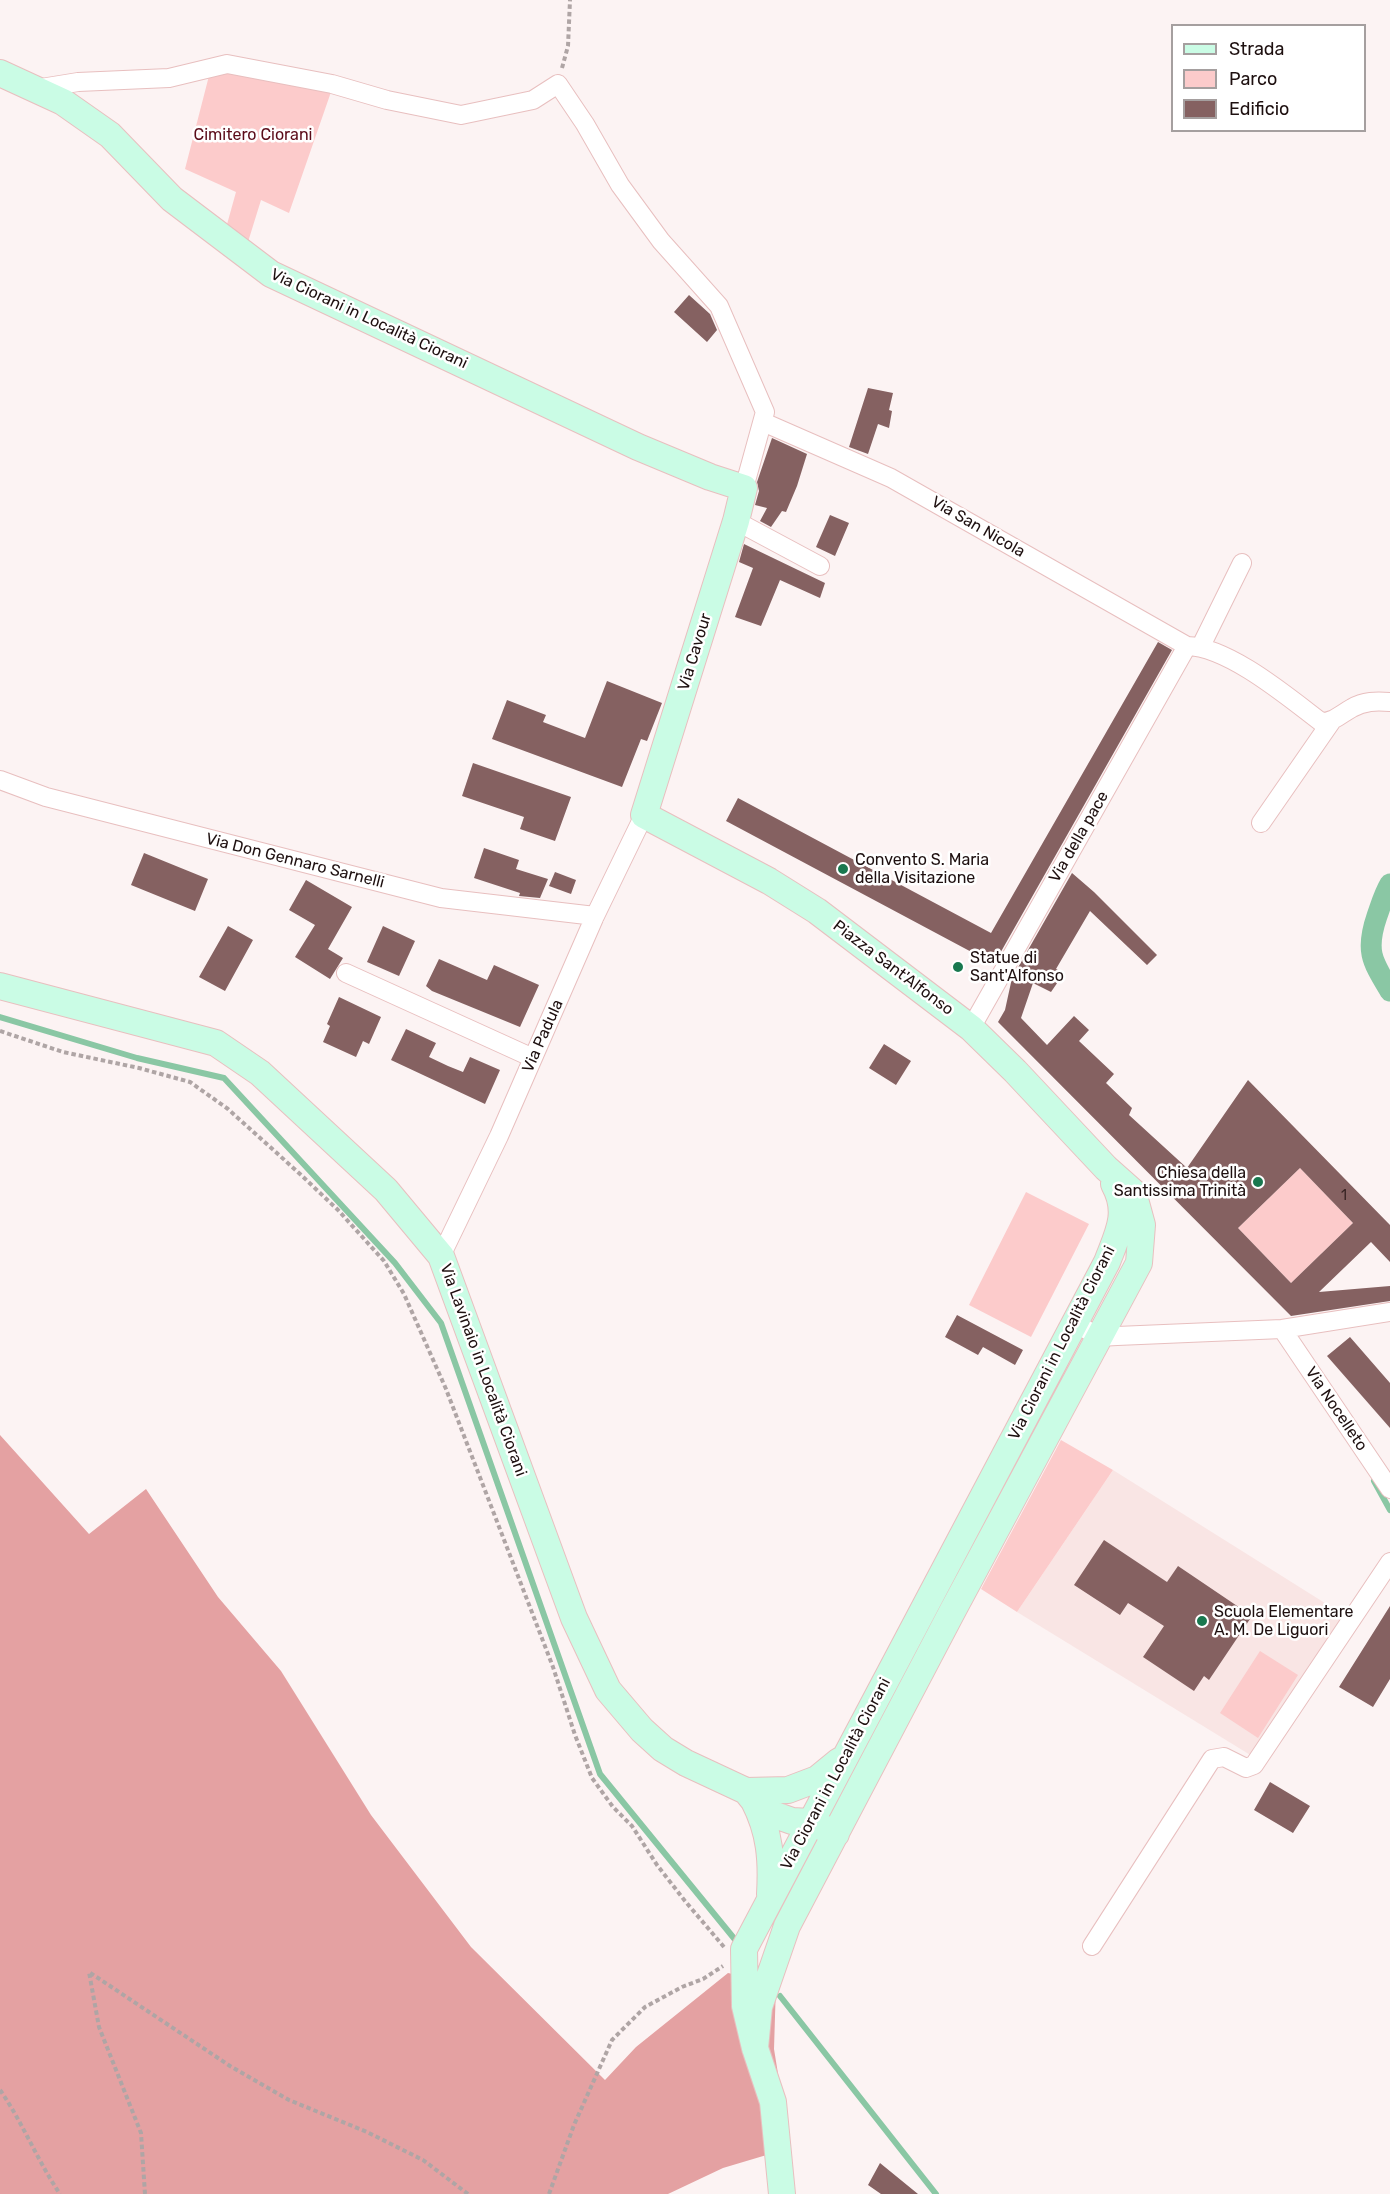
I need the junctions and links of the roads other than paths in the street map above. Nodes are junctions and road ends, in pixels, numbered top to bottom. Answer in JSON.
{"nodes":[{"id":1,"x":0,"y":73,"type":"edge"},
{"id":2,"x":35,"y":89,"type":"junction"},
{"id":3,"x":763,"y":422,"type":"junction"},
{"id":4,"x":744,"y":488,"type":"junction"},
{"id":5,"x":736,"y":521,"type":"junction"},
{"id":6,"x":1242,"y":563,"type":"dead end"},
{"id":7,"x":820,"y":566,"type":"dead end"},
{"id":8,"x":1194,"y":646,"type":"junction"},
{"id":9,"x":1390,"y":702,"type":"edge"},
{"id":10,"x":1331,"y":722,"type":"junction"},
{"id":11,"x":0,"y":780,"type":"edge"},
{"id":12,"x":645,"y":815,"type":"junction"},
{"id":13,"x":1261,"y":823,"type":"dead end"},
{"id":14,"x":595,"y":916,"type":"junction"},
{"id":15,"x":346,"y":973,"type":"dead end"},
{"id":16,"x":0,"y":986,"type":"edge"},
{"id":17,"x":970,"y":1028,"type":"junction"},
{"id":18,"x":533,"y":1058,"type":"junction"},
{"id":19,"x":1106,"y":1168,"type":"junction"},
{"id":20,"x":441,"y":1256,"type":"junction"},
{"id":21,"x":1390,"y":1312,"type":"edge"},
{"id":22,"x":1075,"y":1323,"type":"junction"},
{"id":23,"x":1282,"y":1329,"type":"junction"},
{"id":24,"x":1099,"y":1337,"type":"junction"},
{"id":25,"x":1390,"y":1489,"type":"edge"},
{"id":26,"x":1390,"y":1562,"type":"edge"},
{"id":27,"x":847,"y":1754,"type":"junction"},
{"id":28,"x":753,"y":1794,"type":"junction"},
{"id":29,"x":811,"y":1822,"type":"junction"},
{"id":30,"x":836,"y":1833,"type":"junction"},
{"id":31,"x":770,"y":1899,"type":"junction"},
{"id":32,"x":1092,"y":1946,"type":"dead end"},
{"id":33,"x":755,"y":2048,"type":"junction"},
{"id":34,"x":782,"y":2194,"type":"edge"}],
"edges":[{"from":1,"to":2,"type":"street","name":"Via Ciorani in Località Ciorani"},
{"from":2,"to":3,"type":"street"},
{"from":2,"to":4,"type":"street","name":"Via Ciorani in Località Ciorani"},
{"from":3,"to":4,"type":"street"},
{"from":3,"to":8,"type":"street","name":"Via San Nicola"},
{"from":4,"to":5,"type":"street","name":"Via Cavour"},
{"from":5,"to":7,"type":"street"},
{"from":5,"to":12,"type":"street","name":"Via Cavour"},
{"from":6,"to":8,"type":"street","name":"Via della pace"},
{"from":8,"to":10,"type":"street","name":"Via San Nicola"},
{"from":8,"to":17,"type":"street","name":"Via della pace"},
{"from":9,"to":10,"type":"street"},
{"from":10,"to":13,"type":"street"},
{"from":11,"to":14,"type":"street","name":"Via Don Gennaro Sarnelli"},
{"from":12,"to":14,"type":"street","name":"Via Padula"},
{"from":12,"to":17,"type":"street","name":"Piazza Sant'Alfonso"},
{"from":14,"to":18,"type":"street","name":"Via Padula"},
{"from":15,"to":18,"type":"street"},
{"from":16,"to":20,"type":"street","name":"Via Lavinaio in Località Ciorani"},
{"from":17,"to":19,"type":"street","name":"Piazza Sant'Alfonso"},
{"from":18,"to":20,"type":"street","name":"Via Padula"},
{"from":19,"to":22,"type":"street","name":"Via Ciorani in Località Ciorani"},
{"from":19,"to":24,"type":"street","name":"Via Ciorani in Località Ciorani"},
{"from":20,"to":28,"type":"street","name":"Via Lavinaio in Località Ciorani"},
{"from":21,"to":23,"type":"street"},
{"from":22,"to":24,"type":"street"},
{"from":22,"to":27,"type":"street","name":"Via Ciorani in Località Ciorani"},
{"from":23,"to":24,"type":"street"},
{"from":23,"to":25,"type":"street","name":"Via Nocelleto"},
{"from":24,"to":30,"type":"street","name":"Via Ciorani in Località Ciorani"},
{"from":26,"to":32,"type":"street"},
{"from":27,"to":28,"type":"street"},
{"from":27,"to":29,"type":"street","name":"Via Ciorani in Località Ciorani"},
{"from":28,"to":29,"type":"street","name":"Via Lavinaio in Località Ciorani"},
{"from":28,"to":31,"type":"street"},
{"from":29,"to":30,"type":"street","name":"Via Lavinaio in Località Ciorani"},
{"from":29,"to":31,"type":"street","name":"Via Ciorani in Località Ciorani"},
{"from":30,"to":33,"type":"street","name":"Via Ciorani in Località Ciorani"},
{"from":31,"to":33,"type":"street","name":"Via Ciorani in Località Ciorani"},
{"from":33,"to":34,"type":"street","name":"Via Ciorani in Località Ciorani"}]}
